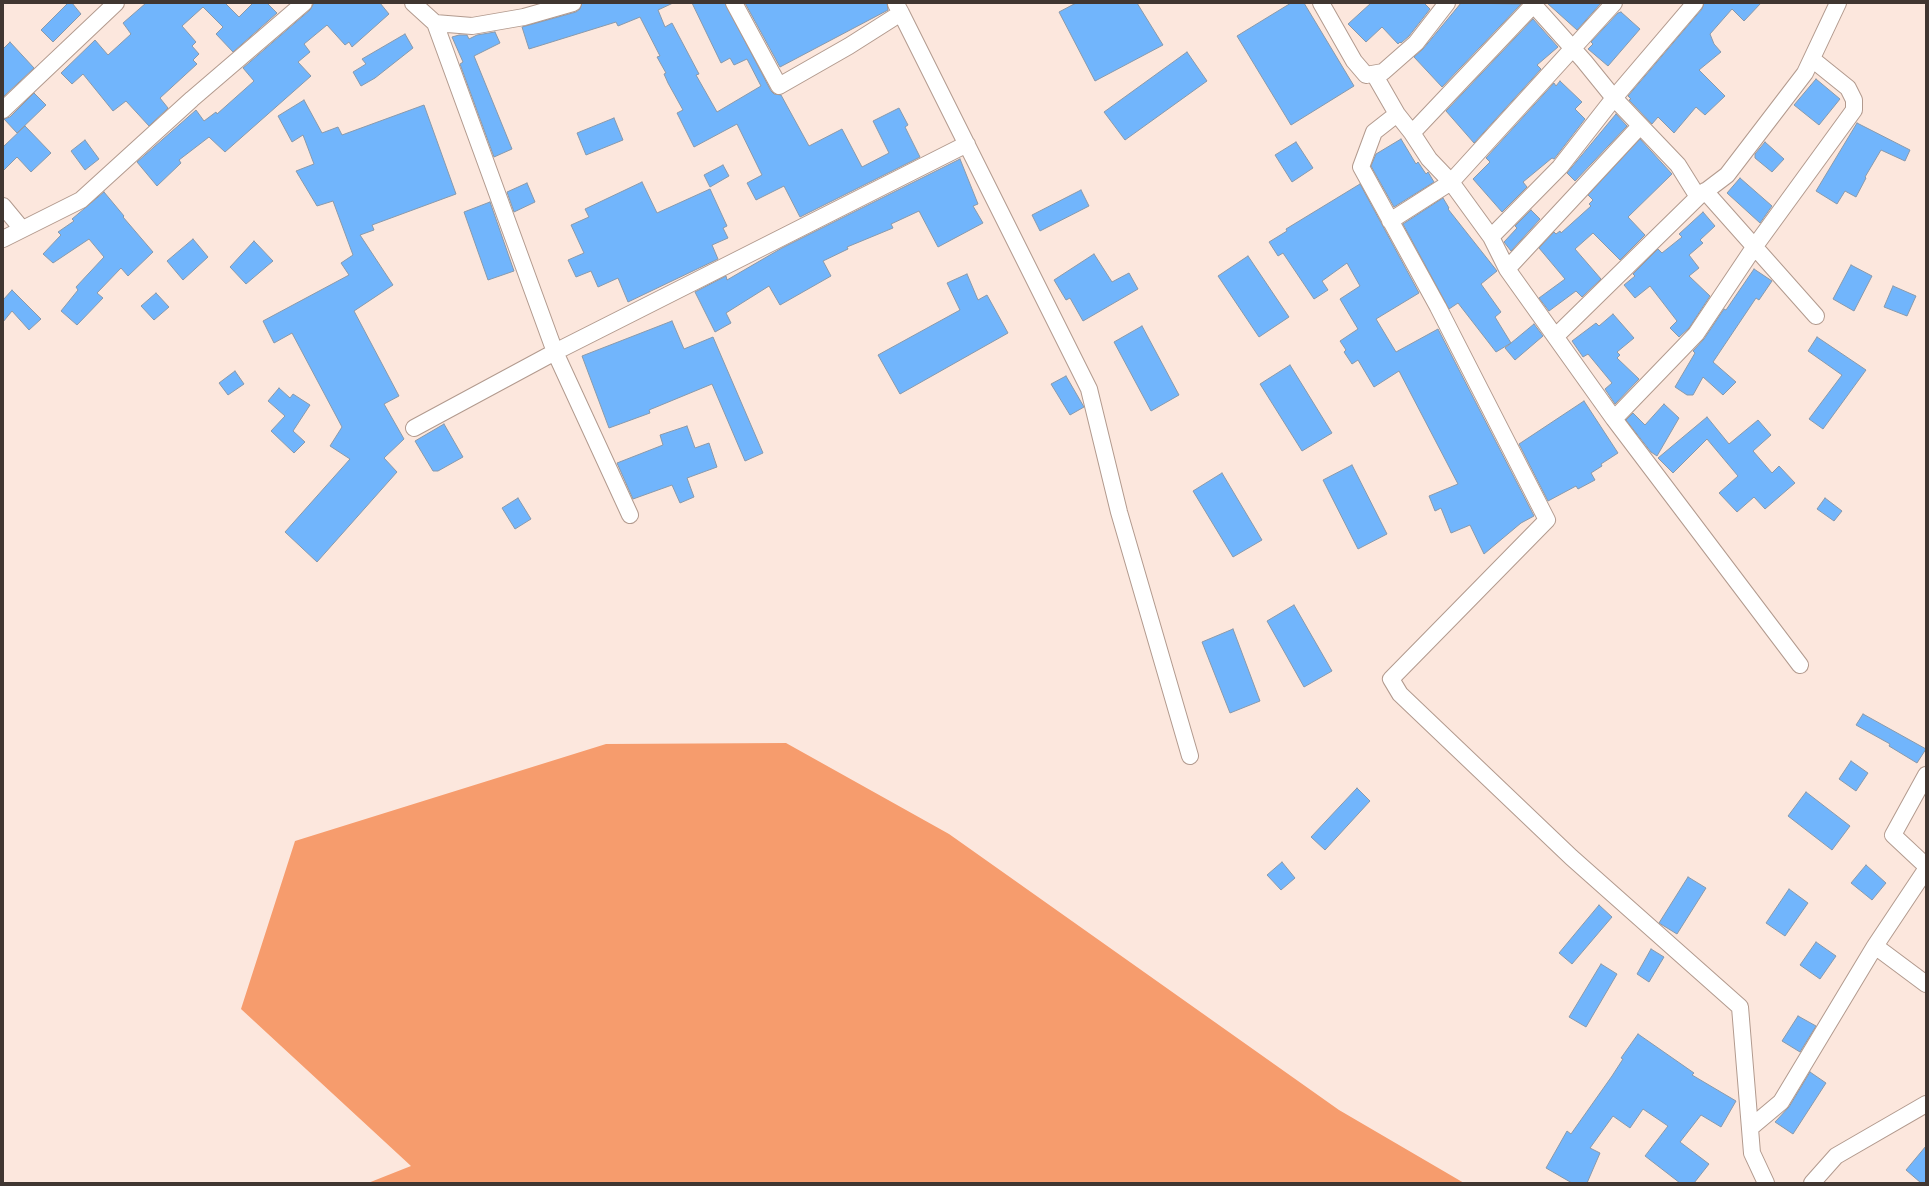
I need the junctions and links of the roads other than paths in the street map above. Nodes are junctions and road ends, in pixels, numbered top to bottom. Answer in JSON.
{"nodes":[{"id":1,"x":116,"y":3,"type":"edge"},
{"id":2,"x":304,"y":3,"type":"edge"},
{"id":3,"x":412,"y":3,"type":"edge"},
{"id":4,"x":573,"y":3,"type":"edge"},
{"id":5,"x":734,"y":3,"type":"edge"},
{"id":6,"x":1321,"y":3,"type":"edge"},
{"id":7,"x":1447,"y":3,"type":"edge"},
{"id":8,"x":1534,"y":3,"type":"edge"},
{"id":9,"x":1614,"y":3,"type":"edge"},
{"id":10,"x":1695,"y":3,"type":"edge"},
{"id":11,"x":1838,"y":3,"type":"edge"},
{"id":12,"x":898,"y":8,"type":"edge"},
{"id":13,"x":435,"y":23,"type":"junction"},
{"id":14,"x":1573,"y":49,"type":"junction"},
{"id":15,"x":1812,"y":59,"type":"junction"},
{"id":16,"x":1374,"y":74,"type":"junction"},
{"id":17,"x":1614,"y":98,"type":"junction"},
{"id":18,"x":3,"y":110,"type":"edge"},
{"id":19,"x":1397,"y":114,"type":"junction"},
{"id":20,"x":1640,"y":126,"type":"junction"},
{"id":21,"x":1412,"y":132,"type":"junction"},
{"id":22,"x":967,"y":144,"type":"junction"},
{"id":23,"x":1451,"y":182,"type":"junction"},
{"id":24,"x":1701,"y":194,"type":"junction"},
{"id":25,"x":3,"y":206,"type":"edge"},
{"id":26,"x":1390,"y":221,"type":"junction"},
{"id":27,"x":22,"y":229,"type":"junction"},
{"id":28,"x":1491,"y":237,"type":"junction"},
{"id":29,"x":3,"y":239,"type":"edge"},
{"id":30,"x":1755,"y":246,"type":"junction"},
{"id":31,"x":1507,"y":269,"type":"junction"},
{"id":32,"x":1816,"y":316,"type":"dead end"},
{"id":33,"x":1556,"y":336,"type":"junction"},
{"id":34,"x":555,"y":352,"type":"junction"},
{"id":35,"x":1614,"y":420,"type":"junction"},
{"id":36,"x":414,"y":428,"type":"dead end"},
{"id":37,"x":630,"y":515,"type":"dead end"},
{"id":38,"x":1800,"y":665,"type":"dead end"},
{"id":39,"x":1190,"y":756,"type":"dead end"},
{"id":40,"x":1926,"y":774,"type":"edge"},
{"id":41,"x":1876,"y":946,"type":"junction"},
{"id":42,"x":1926,"y":984,"type":"edge"},
{"id":43,"x":1926,"y":1104,"type":"edge"},
{"id":44,"x":1750,"y":1128,"type":"junction"},
{"id":45,"x":1766,"y":1183,"type":"edge"},
{"id":46,"x":1812,"y":1183,"type":"edge"}],
"edges":[{"from":1,"to":18,"type":"street"},
{"from":2,"to":27,"type":"street"},
{"from":3,"to":13,"type":"street"},
{"from":4,"to":13,"type":"street"},
{"from":5,"to":12,"type":"street"},
{"from":6,"to":16,"type":"street"},
{"from":7,"to":16,"type":"street"},
{"from":8,"to":14,"type":"street"},
{"from":8,"to":21,"type":"street"},
{"from":9,"to":14,"type":"street"},
{"from":10,"to":17,"type":"street"},
{"from":11,"to":15,"type":"street"},
{"from":12,"to":22,"type":"street"},
{"from":13,"to":34,"type":"street"},
{"from":14,"to":17,"type":"street"},
{"from":14,"to":23,"type":"street"},
{"from":15,"to":24,"type":"street"},
{"from":15,"to":30,"type":"street"},
{"from":16,"to":19,"type":"street"},
{"from":17,"to":20,"type":"street"},
{"from":17,"to":28,"type":"street"},
{"from":19,"to":21,"type":"street"},
{"from":19,"to":26,"type":"street"},
{"from":20,"to":24,"type":"street"},
{"from":20,"to":31,"type":"street"},
{"from":21,"to":23,"type":"street"},
{"from":22,"to":34,"type":"street"},
{"from":22,"to":39,"type":"street"},
{"from":23,"to":26,"type":"street"},
{"from":23,"to":28,"type":"street"},
{"from":24,"to":30,"type":"street"},
{"from":24,"to":33,"type":"street"},
{"from":25,"to":27,"type":"street"},
{"from":26,"to":44,"type":"street"},
{"from":27,"to":29,"type":"street"},
{"from":28,"to":31,"type":"street"},
{"from":30,"to":32,"type":"street"},
{"from":30,"to":35,"type":"street"},
{"from":31,"to":33,"type":"street"},
{"from":33,"to":35,"type":"street"},
{"from":34,"to":36,"type":"street"},
{"from":34,"to":37,"type":"street"},
{"from":35,"to":38,"type":"street"},
{"from":40,"to":41,"type":"street"},
{"from":41,"to":42,"type":"street"},
{"from":41,"to":44,"type":"street"},
{"from":43,"to":46,"type":"street"},
{"from":44,"to":45,"type":"street"}]}
